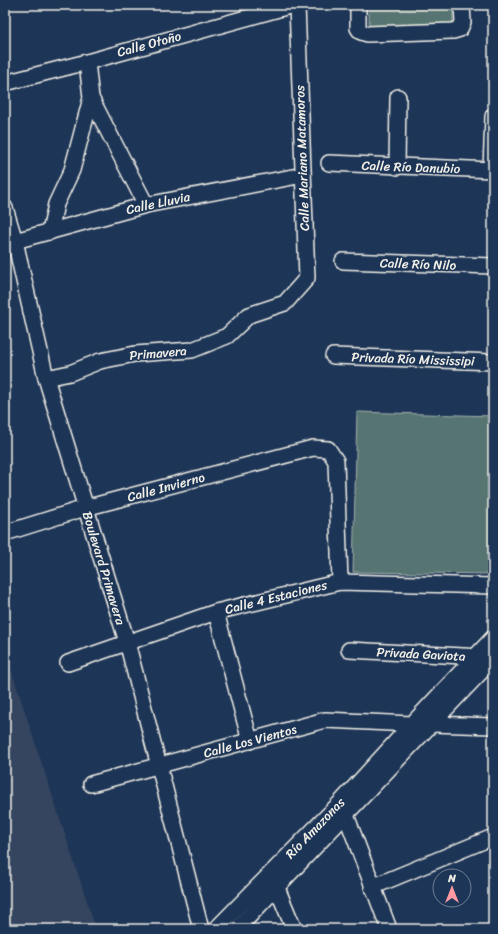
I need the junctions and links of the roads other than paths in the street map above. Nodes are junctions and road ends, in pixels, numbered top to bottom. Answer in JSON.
{"nodes":[{"id":1,"x":294,"y":5,"type":"edge"},
{"id":2,"x":297,"y":5,"type":"edge"},
{"id":3,"x":358,"y":5,"type":"edge"},
{"id":4,"x":462,"y":5,"type":"edge"},
{"id":5,"x":87,"y":62,"type":"junction"},
{"id":6,"x":5,"y":83,"type":"edge"},
{"id":7,"x":398,"y":97,"type":"dead end"},
{"id":8,"x":91,"y":98,"type":"junction"},
{"id":9,"x":493,"y":116,"type":"edge"},
{"id":10,"x":330,"y":163,"type":"dead end"},
{"id":11,"x":397,"y":167,"type":"junction"},
{"id":12,"x":492,"y":170,"type":"edge"},
{"id":13,"x":303,"y":175,"type":"junction"},
{"id":14,"x":146,"y":205,"type":"junction"},
{"id":15,"x":6,"y":214,"type":"edge"},
{"id":16,"x":50,"y":232,"type":"junction"},
{"id":17,"x":15,"y":241,"type":"junction"},
{"id":18,"x":343,"y":261,"type":"dead end"},
{"id":19,"x":493,"y":266,"type":"edge"},
{"id":20,"x":285,"y":303,"type":"joint"},
{"id":21,"x":333,"y":356,"type":"dead end"},
{"id":22,"x":493,"y":362,"type":"edge"},
{"id":23,"x":46,"y":378,"type":"junction"},
{"id":24,"x":86,"y":508,"type":"junction"},
{"id":25,"x":5,"y":533,"type":"edge"},
{"id":26,"x":340,"y":582,"type":"junction"},
{"id":27,"x":493,"y":586,"type":"edge"},
{"id":28,"x":216,"y":612,"type":"junction"},
{"id":29,"x":493,"y":638,"type":"edge"},
{"id":30,"x":127,"y":642,"type":"junction"},
{"id":31,"x":349,"y":650,"type":"dead end"},
{"id":32,"x":476,"y":656,"type":"junction"},
{"id":33,"x":493,"y":658,"type":"edge"},
{"id":34,"x":68,"y":664,"type":"dead end"},
{"id":35,"x":412,"y":724,"type":"junction"},
{"id":36,"x":432,"y":724,"type":"junction"},
{"id":37,"x":493,"y":726,"type":"edge"},
{"id":38,"x":250,"y":740,"type":"junction"},
{"id":39,"x":159,"y":765,"type":"junction"},
{"id":40,"x":91,"y":784,"type":"dead end"},
{"id":41,"x":343,"y":809,"type":"junction"},
{"id":42,"x":493,"y":837,"type":"edge"},
{"id":43,"x":372,"y":887,"type":"junction"},
{"id":44,"x":277,"y":888,"type":"junction"},
{"id":45,"x":201,"y":929,"type":"edge"},
{"id":46,"x":216,"y":929,"type":"edge"},
{"id":47,"x":237,"y":929,"type":"edge"},
{"id":48,"x":294,"y":929,"type":"edge"},
{"id":49,"x":388,"y":929,"type":"edge"}],
"edges":[{"from":1,"to":5,"type":"street","name":"Calle Otoño"},
{"from":2,"to":13,"type":"street","name":"Calle Mariano Matamoros"},
{"from":3,"to":4,"type":"street"},
{"from":5,"to":6,"type":"street","name":"Calle Otoño"},
{"from":5,"to":8,"type":"street"},
{"from":7,"to":11,"type":"street"},
{"from":8,"to":14,"type":"street"},
{"from":8,"to":16,"type":"street"},
{"from":9,"to":12,"type":"street"},
{"from":10,"to":11,"type":"street","name":"Calle Río Danubio"},
{"from":11,"to":12,"type":"street","name":"Calle Río Danubio"},
{"from":13,"to":14,"type":"street","name":"Calle Lluvia"},
{"from":13,"to":20,"type":"street","name":"Calle Mariano Matamoros"},
{"from":14,"to":16,"type":"street","name":"Calle Lluvia"},
{"from":15,"to":17,"type":"street","name":"Boulevard Primavera"},
{"from":16,"to":17,"type":"street","name":"Calle Lluvia"},
{"from":17,"to":23,"type":"street","name":"Boulevard Primavera"},
{"from":18,"to":19,"type":"street","name":"Calle Río Nilo"},
{"from":20,"to":23,"type":"street","name":"Primavera"},
{"from":21,"to":22,"type":"street","name":"Privada Río Mississipi"},
{"from":23,"to":24,"type":"street","name":"Boulevard Primavera"},
{"from":24,"to":25,"type":"street","name":"Calle Invierno"},
{"from":24,"to":26,"type":"street","name":"Calle Invierno"},
{"from":24,"to":30,"type":"street","name":"Boulevard Primavera"},
{"from":26,"to":27,"type":"street","name":"Calle 4 Estaciones"},
{"from":26,"to":28,"type":"street","name":"Calle 4 Estaciones"},
{"from":28,"to":30,"type":"street","name":"Calle 4 Estaciones"},
{"from":28,"to":38,"type":"street"},
{"from":29,"to":32,"type":"street","name":"Río Amazonas"},
{"from":30,"to":34,"type":"street","name":"Calle 4 Estaciones"},
{"from":30,"to":39,"type":"street","name":"Boulevard Primavera"},
{"from":31,"to":32,"type":"street","name":"Privada Gaviota"},
{"from":32,"to":33,"type":"street","name":"Privada Gaviota"},
{"from":32,"to":35,"type":"street","name":"Río Amazonas"},
{"from":33,"to":36,"type":"street","name":"Río Amazonas"},
{"from":35,"to":36,"type":"street","name":"Calle Los Vientos"},
{"from":35,"to":38,"type":"street","name":"Calle Los Vientos"},
{"from":35,"to":41,"type":"street","name":"Río Amazonas"},
{"from":36,"to":37,"type":"street","name":"Calle Los Vientos"},
{"from":36,"to":41,"type":"street","name":"Río Amazonas"},
{"from":38,"to":39,"type":"street","name":"Calle Los Vientos"},
{"from":39,"to":40,"type":"street","name":"Calle Los Vientos"},
{"from":39,"to":45,"type":"street","name":"Boulevard Primavera"},
{"from":41,"to":43,"type":"street"},
{"from":41,"to":44,"type":"street","name":"Río Amazonas"},
{"from":41,"to":46,"type":"street","name":"Río Amazonas"},
{"from":42,"to":43,"type":"street"},
{"from":43,"to":49,"type":"street"},
{"from":44,"to":47,"type":"street","name":"Río Amazonas"},
{"from":44,"to":48,"type":"street"}]}
